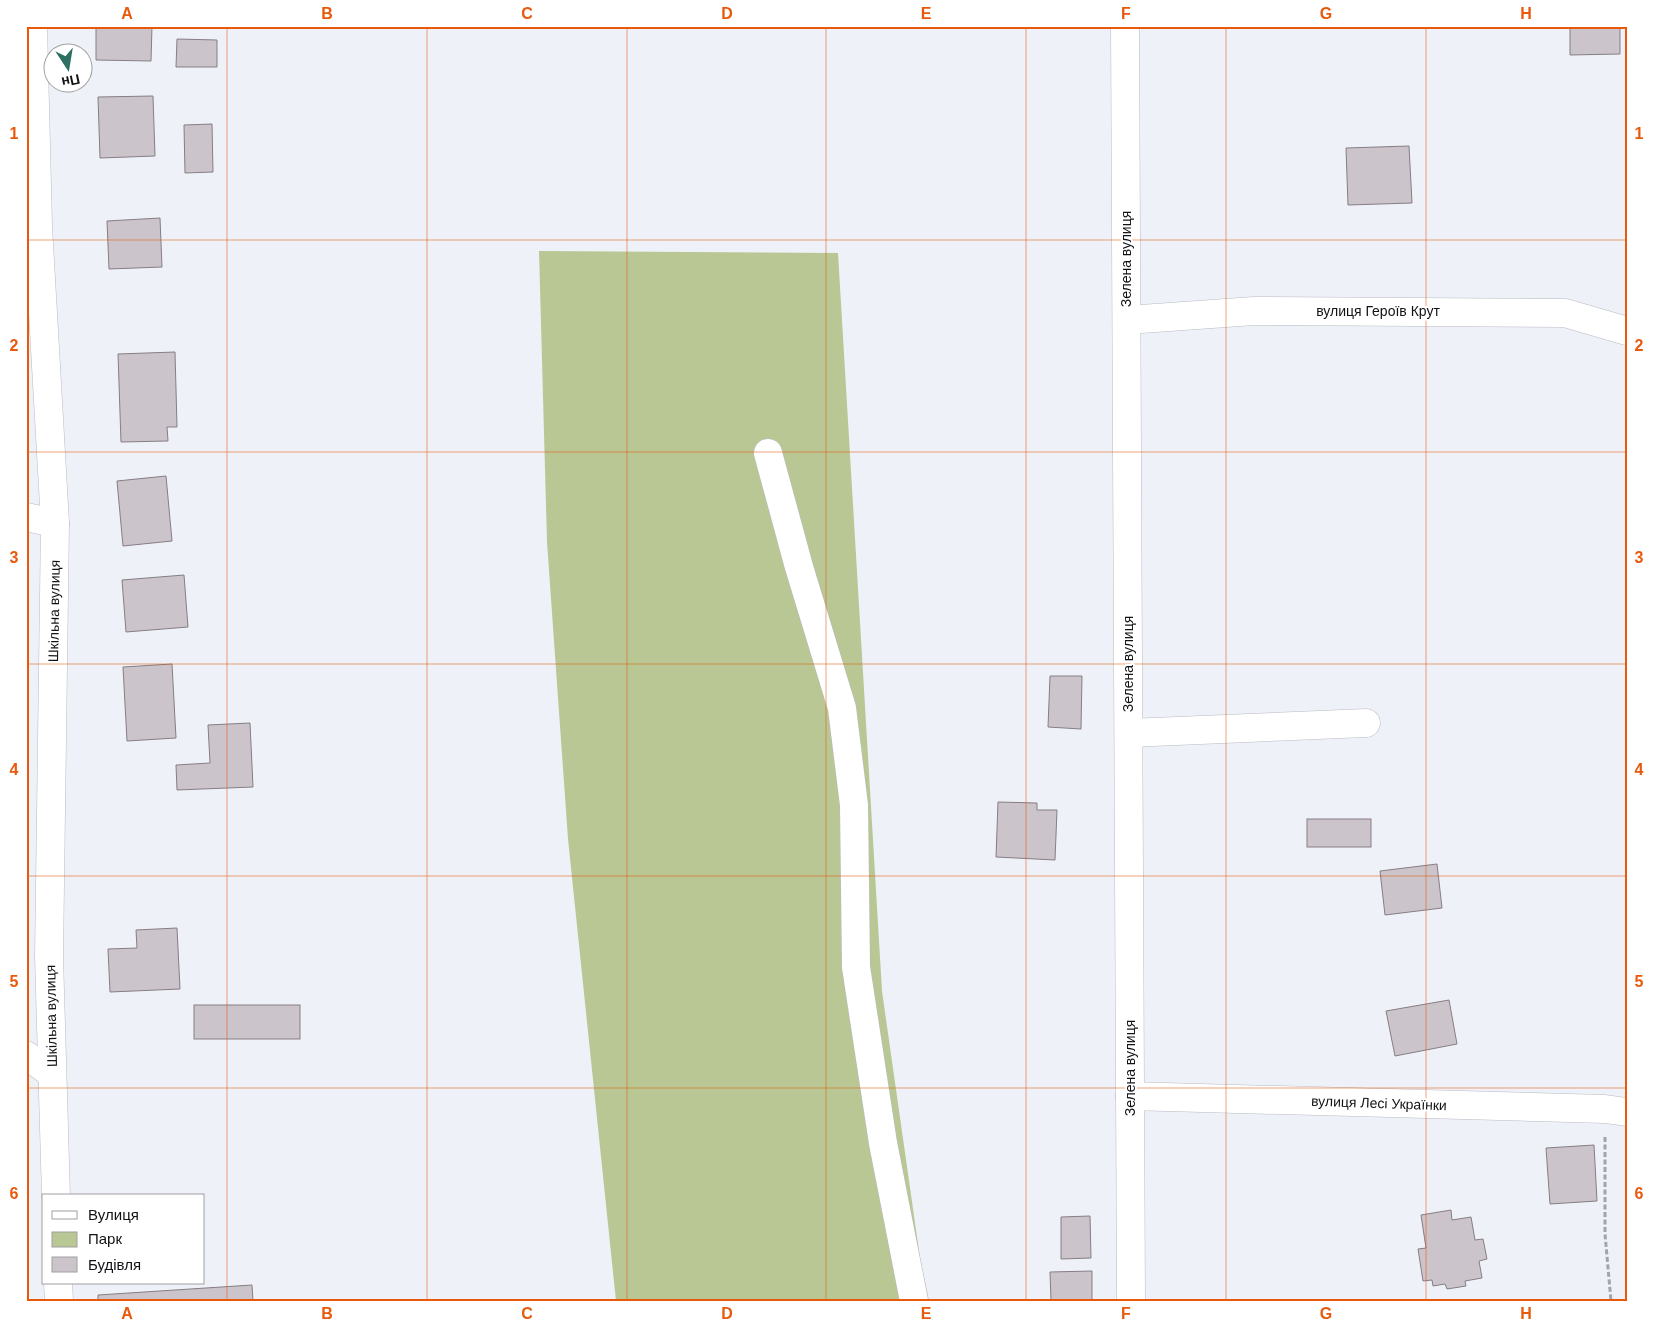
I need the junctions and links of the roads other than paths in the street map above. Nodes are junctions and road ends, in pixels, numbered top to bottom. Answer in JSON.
{"nodes":[{"id":1,"x":33,"y":26,"type":"edge"},
{"id":2,"x":1125,"y":26,"type":"edge"},
{"id":3,"x":1127,"y":320,"type":"junction"},
{"id":4,"x":1627,"y":331,"type":"edge"},
{"id":5,"x":768,"y":453,"type":"dead end"},
{"id":6,"x":26,"y":517,"type":"edge"},
{"id":7,"x":55,"y":523,"type":"junction"},
{"id":8,"x":1366,"y":723,"type":"dead end"},
{"id":9,"x":1129,"y":733,"type":"junction"},
{"id":10,"x":26,"y":1055,"type":"edge"},
{"id":11,"x":52,"y":1074,"type":"junction"},
{"id":12,"x":1130,"y":1096,"type":"junction"},
{"id":13,"x":1616,"y":1111,"type":"edge"},
{"id":14,"x":56,"y":1194,"type":"edge"},
{"id":15,"x":58,"y":1284,"type":"edge"},
{"id":16,"x":59,"y":1301,"type":"edge"},
{"id":17,"x":914,"y":1301,"type":"edge"},
{"id":18,"x":1132,"y":1301,"type":"edge"}],
"edges":[{"from":1,"to":7,"type":"street","name":"Шкільна вулиця"},
{"from":2,"to":3,"type":"street","name":"Зелена вулиця"},
{"from":3,"to":4,"type":"street","name":"вулиця Героїв Крут"},
{"from":3,"to":9,"type":"street","name":"Зелена вулиця"},
{"from":5,"to":17,"type":"street"},
{"from":6,"to":7,"type":"street"},
{"from":7,"to":11,"type":"street","name":"Шкільна вулиця"},
{"from":8,"to":9,"type":"street"},
{"from":9,"to":12,"type":"street","name":"Зелена вулиця"},
{"from":10,"to":11,"type":"street"},
{"from":11,"to":14,"type":"street","name":"Шкільна вулиця"},
{"from":12,"to":13,"type":"street","name":"вулиця Лесі Українки"},
{"from":12,"to":18,"type":"street","name":"Зелена вулиця"},
{"from":15,"to":16,"type":"street"}]}
